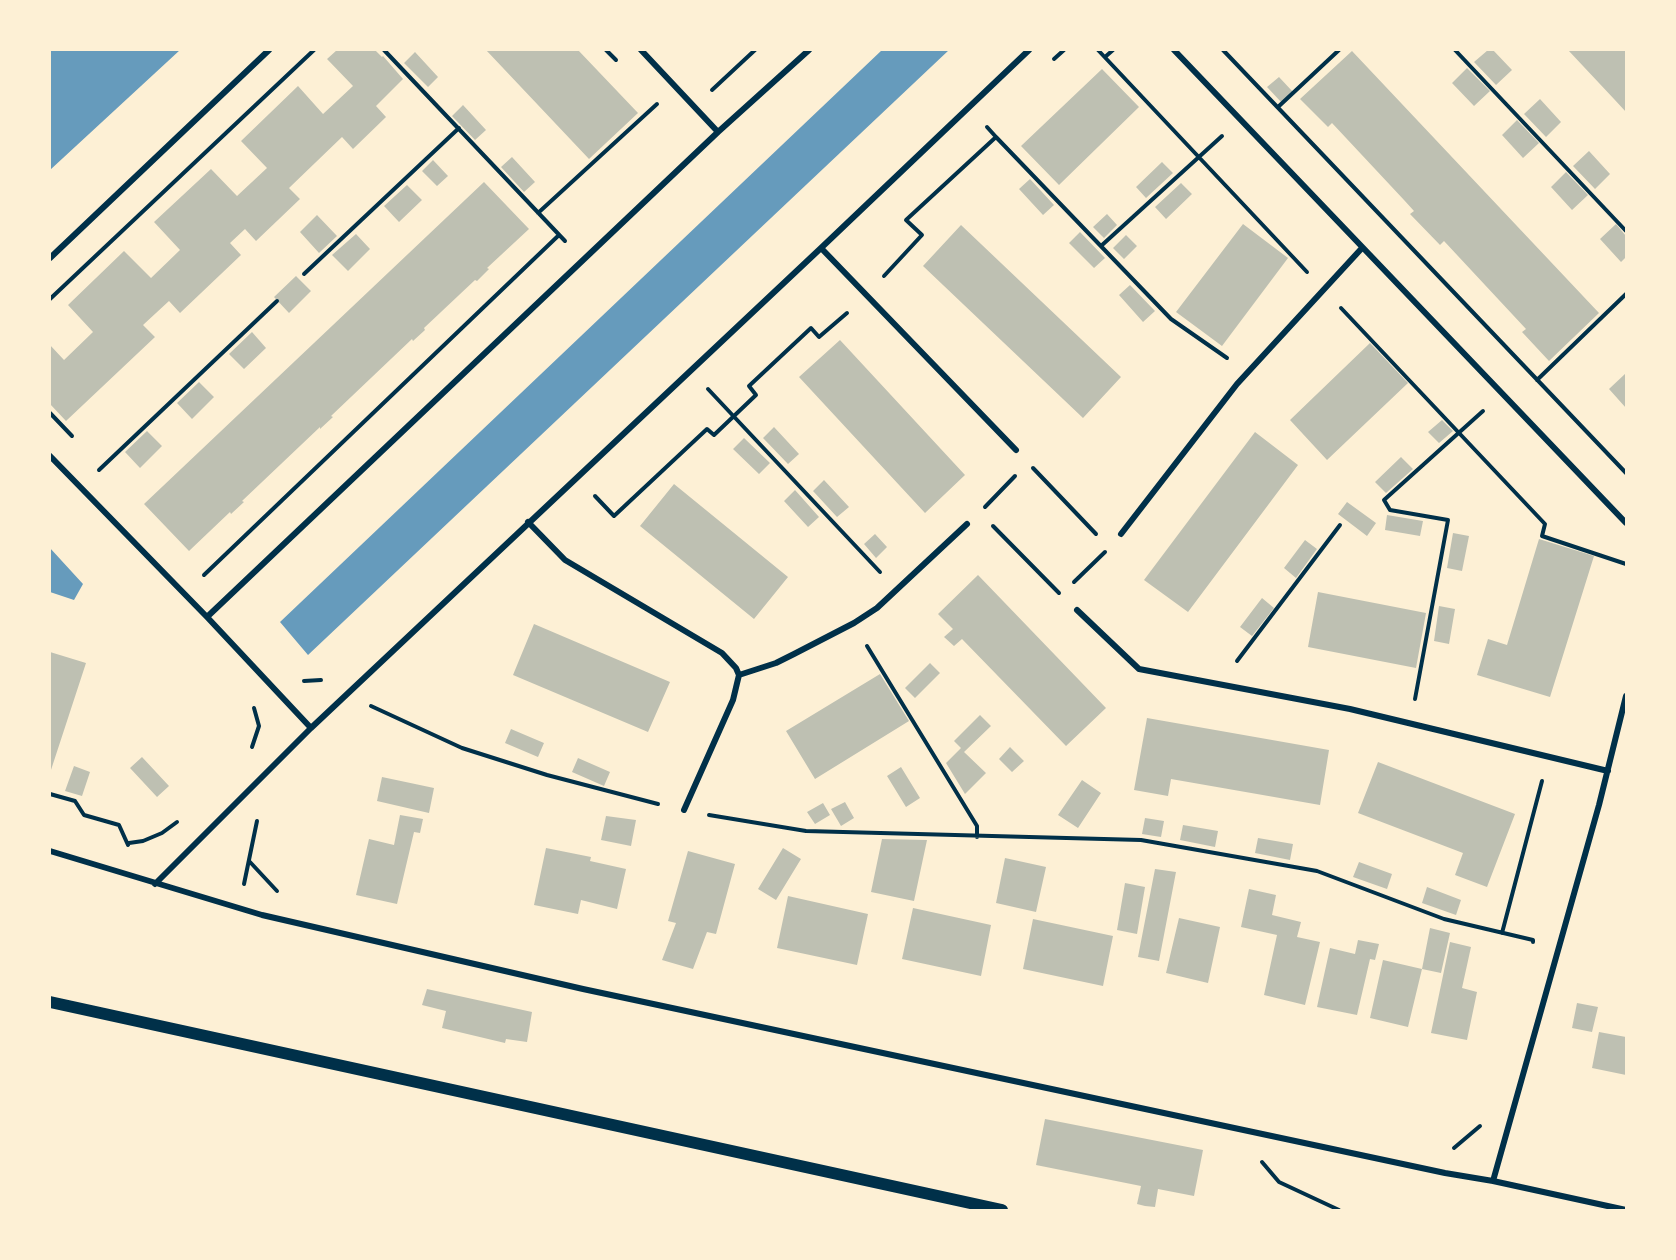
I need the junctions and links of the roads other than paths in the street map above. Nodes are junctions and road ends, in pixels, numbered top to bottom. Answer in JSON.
{"nodes":[{"id":1,"x":269,"y":50,"type":"edge"},
{"id":2,"x":641,"y":50,"type":"edge"},
{"id":3,"x":808,"y":50,"type":"edge"},
{"id":4,"x":1029,"y":50,"type":"edge"},
{"id":5,"x":1174,"y":50,"type":"edge"},
{"id":6,"x":718,"y":132,"type":"junction"},
{"id":7,"x":821,"y":248,"type":"junction"},
{"id":8,"x":1362,"y":248,"type":"junction"},
{"id":9,"x":50,"y":258,"type":"edge"},
{"id":10,"x":1016,"y":450,"type":"road end"},
{"id":11,"x":50,"y":456,"type":"edge"},
{"id":12,"x":528,"y":522,"type":"junction"},
{"id":13,"x":1626,"y":523,"type":"edge"},
{"id":14,"x":967,"y":524,"type":"road end"},
{"id":15,"x":1121,"y":534,"type":"road end"},
{"id":16,"x":1077,"y":610,"type":"road end"},
{"id":17,"x":207,"y":617,"type":"junction"},
{"id":18,"x":739,"y":675,"type":"junction"},
{"id":19,"x":1626,"y":696,"type":"edge"},
{"id":20,"x":310,"y":728,"type":"junction"},
{"id":21,"x":1608,"y":771,"type":"junction"},
{"id":22,"x":684,"y":810,"type":"road end"},
{"id":23,"x":50,"y":851,"type":"edge"},
{"id":24,"x":155,"y":884,"type":"junction"},
{"id":25,"x":50,"y":1002,"type":"edge"},
{"id":26,"x":1493,"y":1181,"type":"junction"},
{"id":27,"x":1002,"y":1210,"type":"edge"},
{"id":28,"x":1626,"y":1210,"type":"edge"}],
"edges":[{"from":1,"to":9,"type":"street"},
{"from":2,"to":6,"type":"street"},
{"from":3,"to":6,"type":"street"},
{"from":4,"to":7,"type":"street"},
{"from":5,"to":8,"type":"street"},
{"from":6,"to":17,"type":"street"},
{"from":7,"to":10,"type":"street"},
{"from":7,"to":12,"type":"street"},
{"from":8,"to":13,"type":"street"},
{"from":8,"to":15,"type":"street"},
{"from":11,"to":17,"type":"street"},
{"from":12,"to":18,"type":"street"},
{"from":12,"to":20,"type":"street"},
{"from":14,"to":18,"type":"street"},
{"from":16,"to":21,"type":"street"},
{"from":17,"to":20,"type":"street"},
{"from":18,"to":22,"type":"street"},
{"from":19,"to":21,"type":"street"},
{"from":20,"to":24,"type":"street"},
{"from":21,"to":26,"type":"street"},
{"from":23,"to":24,"type":"street"},
{"from":24,"to":26,"type":"street"},
{"from":25,"to":27,"type":"main road"},
{"from":26,"to":28,"type":"street"}]}
